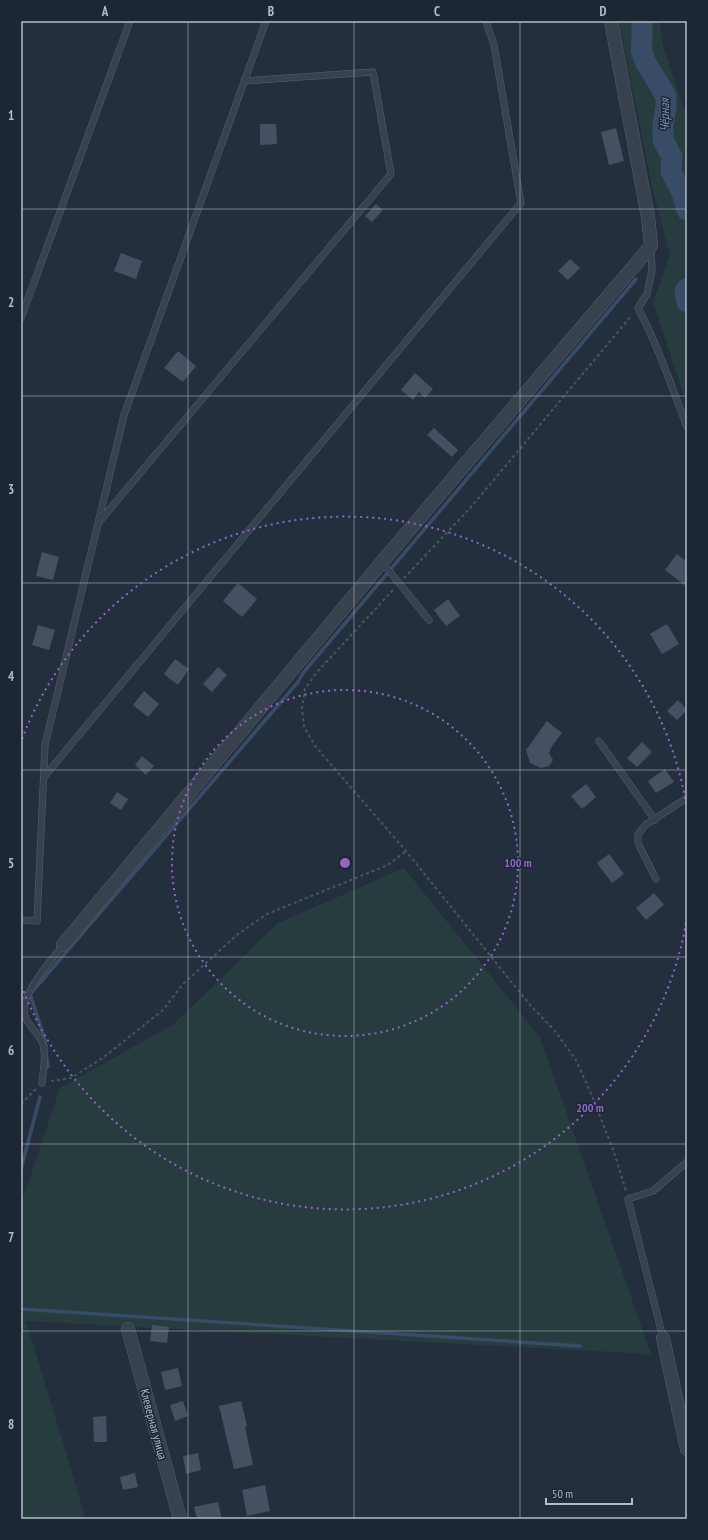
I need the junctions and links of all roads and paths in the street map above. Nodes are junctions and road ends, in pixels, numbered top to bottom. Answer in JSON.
{"nodes":[{"id":1,"x":130,"y":21,"type":"edge"},
{"id":2,"x":266,"y":21,"type":"edge"},
{"id":3,"x":486,"y":21,"type":"edge"},
{"id":4,"x":611,"y":21,"type":"edge"},
{"id":5,"x":244,"y":81,"type":"junction"},
{"id":6,"x":651,"y":246,"type":"junction"},
{"id":7,"x":638,"y":308,"type":"junction"},
{"id":8,"x":21,"y":318,"type":"edge"},
{"id":9,"x":687,"y":427,"type":"edge"},
{"id":10,"x":97,"y":524,"type":"junction"},
{"id":11,"x":382,"y":562,"type":"junction"},
{"id":12,"x":399,"y":583,"type":"junction"},
{"id":13,"x":429,"y":620,"type":"dead end"},
{"id":14,"x":599,"y":741,"type":"dead end"},
{"id":15,"x":44,"y":778,"type":"junction"},
{"id":16,"x":687,"y":798,"type":"edge"},
{"id":17,"x":655,"y":820,"type":"junction"},
{"id":18,"x":406,"y":851,"type":"junction"},
{"id":19,"x":656,"y":879,"type":"dead end"},
{"id":20,"x":21,"y":920,"type":"edge"},
{"id":21,"x":63,"y":944,"type":"joint"},
{"id":22,"x":42,"y":1082,"type":"junction"},
{"id":23,"x":21,"y":1104,"type":"edge"},
{"id":24,"x":687,"y":1162,"type":"edge"},
{"id":25,"x":628,"y":1200,"type":"junction"},
{"id":26,"x":128,"y":1329,"type":"dead end"},
{"id":27,"x":663,"y":1338,"type":"joint"},
{"id":28,"x":687,"y":1449,"type":"edge"},
{"id":29,"x":180,"y":1519,"type":"edge"}],
"edges":[{"from":1,"to":8,"type":"lane"},
{"from":2,"to":5,"type":"lane"},
{"from":3,"to":15,"type":"lane"},
{"from":4,"to":6,"type":"street"},
{"from":5,"to":10,"type":"lane"},
{"from":5,"to":10,"type":"lane"},
{"from":6,"to":7,"type":"lane"},
{"from":6,"to":11,"type":"street"},
{"from":7,"to":9,"type":"lane"},
{"from":7,"to":12,"type":"path"},
{"from":10,"to":15,"type":"lane"},
{"from":11,"to":12,"type":"lane"},
{"from":11,"to":21,"type":"street"},
{"from":12,"to":13,"type":"lane"},
{"from":12,"to":18,"type":"path"},
{"from":14,"to":17,"type":"lane"},
{"from":15,"to":20,"type":"lane"},
{"from":16,"to":17,"type":"lane"},
{"from":17,"to":19,"type":"lane"},
{"from":18,"to":22,"type":"path"},
{"from":18,"to":25,"type":"path"},
{"from":21,"to":22,"type":"lane"},
{"from":22,"to":23,"type":"path"},
{"from":24,"to":25,"type":"lane"},
{"from":25,"to":27,"type":"lane"},
{"from":26,"to":29,"type":"street","name":"Клеверная улица"},
{"from":27,"to":28,"type":"street"}]}
